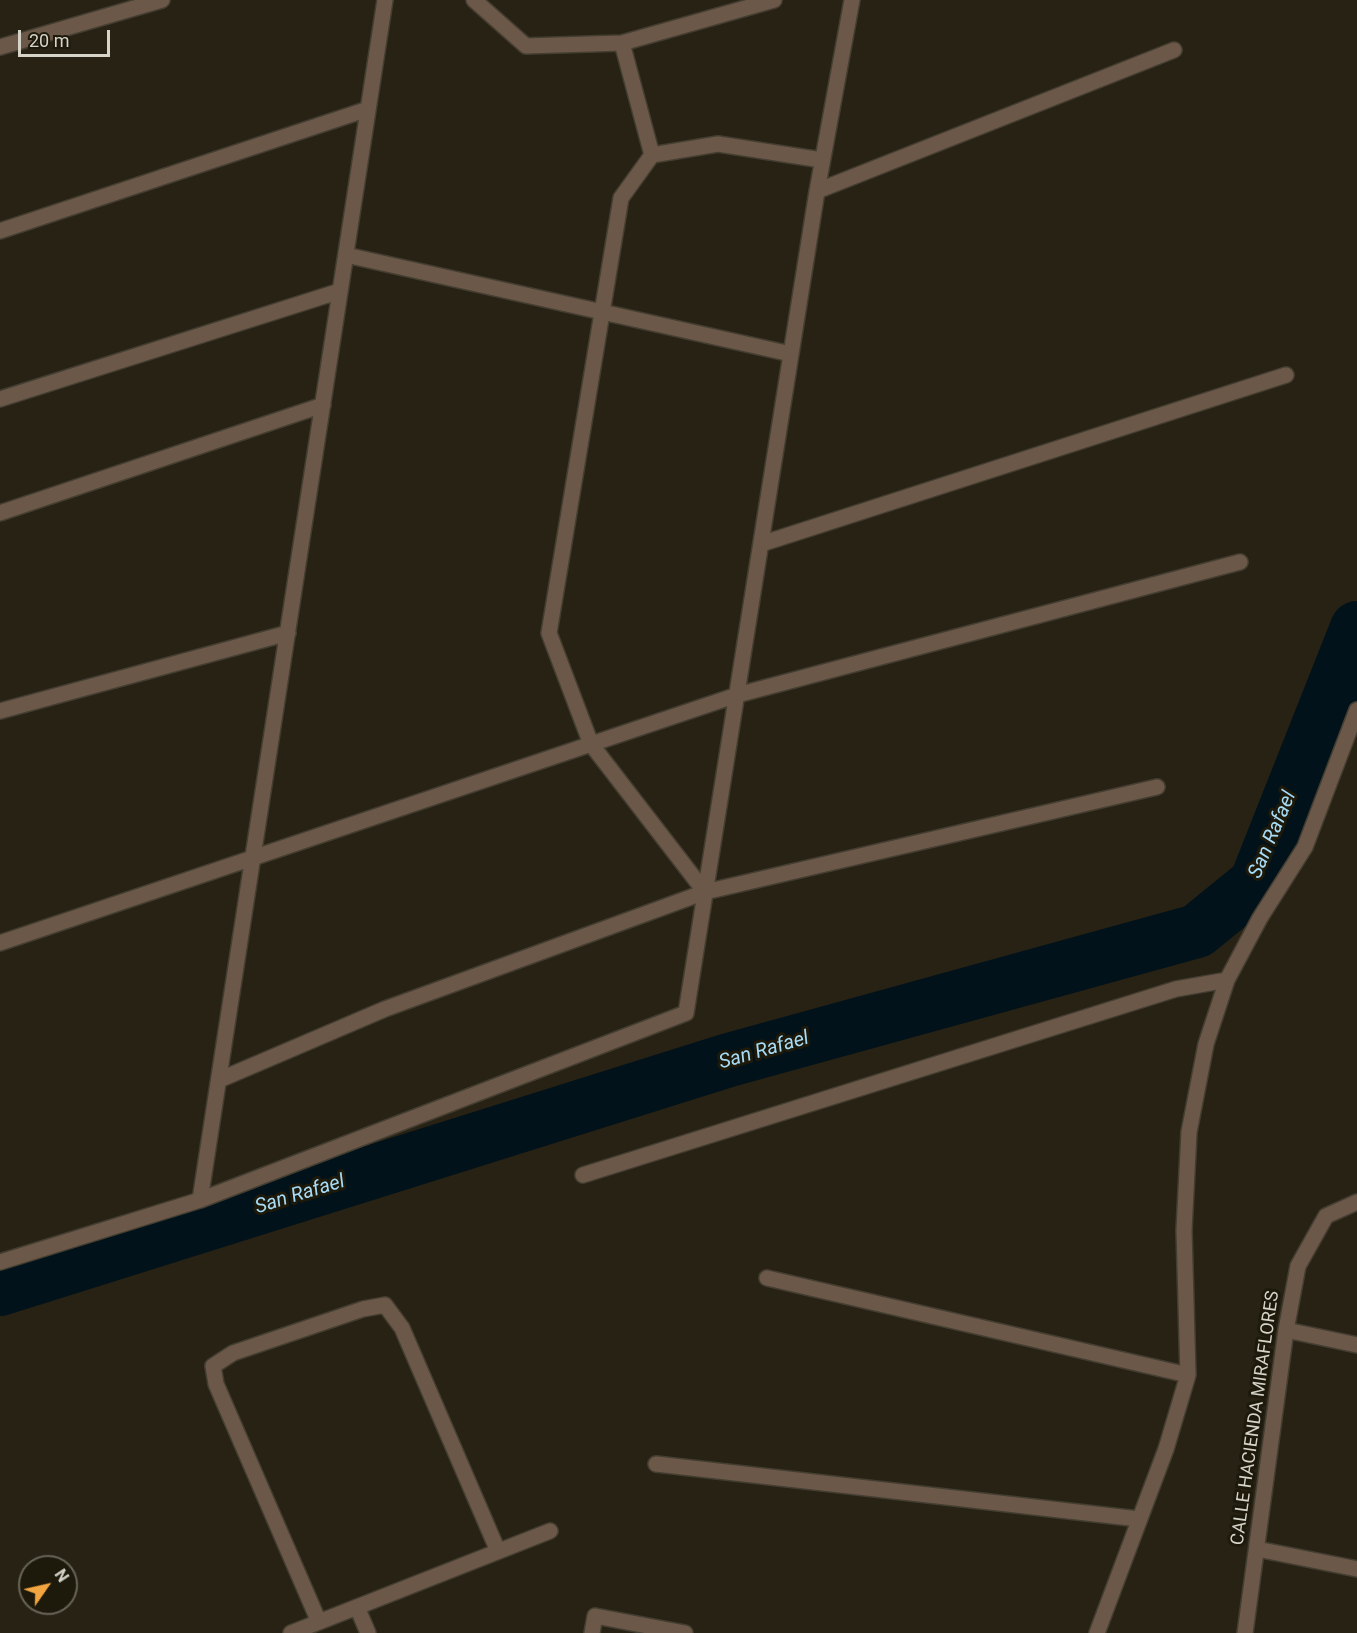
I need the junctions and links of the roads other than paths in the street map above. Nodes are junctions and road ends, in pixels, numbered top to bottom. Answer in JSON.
{"nodes":[{"id":1,"x":162,"y":0,"type":"edge"},
{"id":2,"x":385,"y":0,"type":"edge"},
{"id":3,"x":474,"y":0,"type":"edge"},
{"id":4,"x":774,"y":0,"type":"edge"},
{"id":5,"x":852,"y":0,"type":"edge"},
{"id":6,"x":622,"y":43,"type":"junction"},
{"id":7,"x":0,"y":47,"type":"edge"},
{"id":8,"x":1174,"y":50,"type":"dead end"},
{"id":9,"x":368,"y":109,"type":"junction"},
{"id":10,"x":652,"y":155,"type":"junction"},
{"id":11,"x":822,"y":160,"type":"junction"},
{"id":12,"x":817,"y":192,"type":"junction"},
{"id":13,"x":0,"y":231,"type":"edge"},
{"id":14,"x":346,"y":255,"type":"junction"},
{"id":15,"x":340,"y":291,"type":"junction"},
{"id":16,"x":602,"y":312,"type":"junction"},
{"id":17,"x":791,"y":354,"type":"junction"},
{"id":18,"x":1286,"y":375,"type":"dead end"},
{"id":19,"x":0,"y":399,"type":"edge"},
{"id":20,"x":323,"y":405,"type":"junction"},
{"id":21,"x":0,"y":513,"type":"edge"},
{"id":22,"x":761,"y":544,"type":"junction"},
{"id":23,"x":1240,"y":562,"type":"dead end"},
{"id":24,"x":288,"y":633,"type":"junction"},
{"id":25,"x":737,"y":695,"type":"junction"},
{"id":26,"x":1357,"y":710,"type":"edge"},
{"id":27,"x":0,"y":711,"type":"edge"},
{"id":28,"x":591,"y":744,"type":"junction"},
{"id":29,"x":1157,"y":787,"type":"dead end"},
{"id":30,"x":253,"y":858,"type":"junction"},
{"id":31,"x":705,"y":892,"type":"junction"},
{"id":32,"x":0,"y":943,"type":"edge"},
{"id":33,"x":1227,"y":980,"type":"junction"},
{"id":34,"x":219,"y":1080,"type":"junction"},
{"id":35,"x":583,"y":1175,"type":"dead end"},
{"id":36,"x":200,"y":1200,"type":"junction"},
{"id":37,"x":1357,"y":1202,"type":"edge"},
{"id":38,"x":0,"y":1262,"type":"edge"},
{"id":39,"x":767,"y":1278,"type":"dead end"},
{"id":40,"x":1286,"y":1330,"type":"junction"},
{"id":41,"x":1357,"y":1345,"type":"edge"},
{"id":42,"x":1188,"y":1375,"type":"junction"},
{"id":43,"x":656,"y":1464,"type":"dead end"},
{"id":44,"x":1139,"y":1519,"type":"junction"},
{"id":45,"x":549,"y":1531,"type":"dead end"},
{"id":46,"x":1257,"y":1549,"type":"junction"},
{"id":47,"x":498,"y":1551,"type":"junction"},
{"id":48,"x":1357,"y":1569,"type":"edge"},
{"id":49,"x":357,"y":1607,"type":"junction"},
{"id":50,"x":319,"y":1622,"type":"junction"},
{"id":51,"x":291,"y":1633,"type":"edge"},
{"id":52,"x":368,"y":1633,"type":"edge"},
{"id":53,"x":592,"y":1633,"type":"edge"},
{"id":54,"x":685,"y":1633,"type":"edge"},
{"id":55,"x":1097,"y":1633,"type":"edge"},
{"id":56,"x":1245,"y":1633,"type":"edge"}],
"edges":[{"from":1,"to":7,"type":"street"},
{"from":2,"to":9,"type":"street"},
{"from":3,"to":6,"type":"street"},
{"from":4,"to":6,"type":"street"},
{"from":5,"to":11,"type":"street"},
{"from":6,"to":10,"type":"street"},
{"from":8,"to":12,"type":"street"},
{"from":9,"to":13,"type":"street"},
{"from":9,"to":14,"type":"street"},
{"from":10,"to":11,"type":"street"},
{"from":10,"to":16,"type":"street"},
{"from":11,"to":12,"type":"street"},
{"from":12,"to":17,"type":"street"},
{"from":14,"to":15,"type":"street"},
{"from":14,"to":16,"type":"street"},
{"from":15,"to":19,"type":"street"},
{"from":15,"to":20,"type":"street"},
{"from":16,"to":17,"type":"street"},
{"from":16,"to":28,"type":"street"},
{"from":17,"to":22,"type":"street"},
{"from":18,"to":22,"type":"street"},
{"from":20,"to":21,"type":"street"},
{"from":20,"to":24,"type":"street"},
{"from":22,"to":25,"type":"street"},
{"from":23,"to":25,"type":"street"},
{"from":24,"to":27,"type":"street"},
{"from":24,"to":30,"type":"street"},
{"from":25,"to":28,"type":"street"},
{"from":25,"to":31,"type":"street"},
{"from":26,"to":33,"type":"street"},
{"from":28,"to":30,"type":"street"},
{"from":28,"to":31,"type":"street"},
{"from":29,"to":31,"type":"street"},
{"from":30,"to":32,"type":"street"},
{"from":30,"to":34,"type":"street"},
{"from":31,"to":34,"type":"street"},
{"from":31,"to":36,"type":"street"},
{"from":33,"to":35,"type":"street"},
{"from":33,"to":42,"type":"street"},
{"from":34,"to":36,"type":"street"},
{"from":36,"to":38,"type":"street"},
{"from":37,"to":40,"type":"street","name":"CALLE HACIENDA MIRAFLORES"},
{"from":39,"to":42,"type":"street"},
{"from":40,"to":41,"type":"street"},
{"from":40,"to":46,"type":"street","name":"CALLE HACIENDA MIRAFLORES"},
{"from":42,"to":44,"type":"street"},
{"from":43,"to":44,"type":"street"},
{"from":44,"to":55,"type":"street"},
{"from":45,"to":47,"type":"street"},
{"from":46,"to":48,"type":"street"},
{"from":46,"to":56,"type":"street","name":"CALLE HACIENDA MIRAFLORES"},
{"from":47,"to":49,"type":"street"},
{"from":47,"to":50,"type":"street"},
{"from":49,"to":50,"type":"street"},
{"from":49,"to":52,"type":"street"},
{"from":50,"to":51,"type":"street"},
{"from":53,"to":54,"type":"street"}]}
